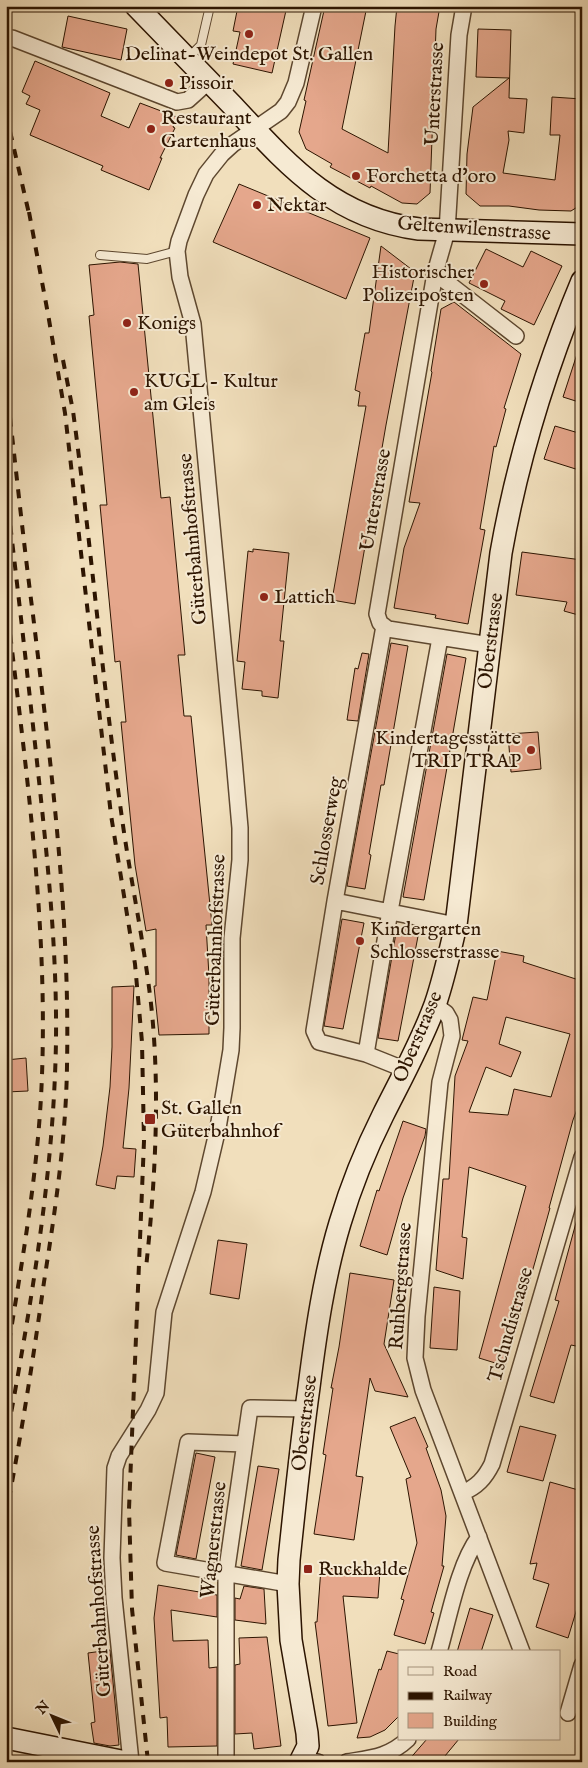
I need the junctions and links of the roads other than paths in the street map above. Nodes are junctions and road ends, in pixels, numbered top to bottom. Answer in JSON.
{"nodes":[{"id":1,"x":136,"y":6,"type":"edge"},
{"id":2,"x":210,"y":6,"type":"edge"},
{"id":3,"x":314,"y":6,"type":"edge"},
{"id":4,"x":464,"y":6,"type":"edge"},
{"id":5,"x":12,"y":38,"type":"dead end"},
{"id":6,"x":187,"y":59,"type":"junction"},
{"id":7,"x":208,"y":82,"type":"junction"},
{"id":8,"x":254,"y":130,"type":"junction"},
{"id":9,"x":447,"y":231,"type":"junction"},
{"id":10,"x":582,"y":234,"type":"edge"},
{"id":11,"x":180,"y":241,"type":"junction"},
{"id":12,"x":100,"y":255,"type":"dead end"},
{"id":13,"x":435,"y":273,"type":"junction"},
{"id":14,"x":582,"y":281,"type":"edge"},
{"id":15,"x":516,"y":336,"type":"dead end"},
{"id":16,"x":384,"y":626,"type":"junction"},
{"id":17,"x":440,"y":638,"type":"junction"},
{"id":18,"x":490,"y":645,"type":"junction"},
{"id":19,"x":335,"y":901,"type":"junction"},
{"id":20,"x":390,"y":911,"type":"junction"},
{"id":21,"x":456,"y":925,"type":"junction"},
{"id":22,"x":435,"y":1005,"type":"junction"},
{"id":23,"x":366,"y":1054,"type":"junction"},
{"id":24,"x":406,"y":1070,"type":"junction"},
{"id":25,"x":582,"y":1157,"type":"edge"},
{"id":26,"x":306,"y":1409,"type":"junction"},
{"id":27,"x":245,"y":1444,"type":"junction"},
{"id":28,"x":462,"y":1493,"type":"junction"},
{"id":29,"x":479,"y":1537,"type":"junction"},
{"id":30,"x":226,"y":1575,"type":"junction"},
{"id":31,"x":288,"y":1584,"type":"junction"},
{"id":32,"x":440,"y":1650,"type":"edge"},
{"id":33,"x":521,"y":1650,"type":"edge"},
{"id":34,"x":582,"y":1665,"type":"edge"},
{"id":35,"x":570,"y":1713,"type":"edge"},
{"id":36,"x":6,"y":1738,"type":"edge"},
{"id":37,"x":407,"y":1740,"type":"edge"},
{"id":38,"x":306,"y":1761,"type":"edge"},
{"id":39,"x":126,"y":1762,"type":"edge"},
{"id":40,"x":131,"y":1762,"type":"edge"},
{"id":41,"x":226,"y":1762,"type":"edge"},
{"id":42,"x":347,"y":1762,"type":"edge"}],
"edges":[{"from":1,"to":6,"type":"street","name":"Geltenwilenstrasse"},
{"from":2,"to":6,"type":"lane"},
{"from":3,"to":8,"type":"street","name":"Güterbahnhofstrasse"},
{"from":4,"to":9,"type":"street","name":"Unterstrasse"},
{"from":5,"to":7,"type":"street"},
{"from":6,"to":7,"type":"street","name":"Geltenwilenstrasse"},
{"from":7,"to":8,"type":"street","name":"Geltenwilenstrasse"},
{"from":8,"to":9,"type":"street","name":"Geltenwilenstrasse"},
{"from":8,"to":11,"type":"street","name":"Güterbahnhofstrasse"},
{"from":9,"to":10,"type":"street","name":"Geltenwilenstrasse"},
{"from":9,"to":13,"type":"street","name":"Unterstrasse"},
{"from":11,"to":12,"type":"lane"},
{"from":11,"to":40,"type":"street","name":"Güterbahnhofstrasse"},
{"from":13,"to":15,"type":"street"},
{"from":13,"to":16,"type":"street","name":"Unterstrasse"},
{"from":14,"to":18,"type":"street","name":"Oberstrasse"},
{"from":16,"to":17,"type":"street"},
{"from":16,"to":19,"type":"street","name":"Schlosserweg"},
{"from":17,"to":18,"type":"street"},
{"from":17,"to":20,"type":"street"},
{"from":18,"to":21,"type":"street","name":"Oberstrasse"},
{"from":19,"to":20,"type":"street"},
{"from":19,"to":23,"type":"street","name":"Schlosserweg"},
{"from":20,"to":21,"type":"street"},
{"from":20,"to":23,"type":"street"},
{"from":21,"to":22,"type":"street","name":"Oberstrasse"},
{"from":22,"to":24,"type":"street","name":"Oberstrasse"},
{"from":22,"to":28,"type":"street","name":"Ruhbergstrasse"},
{"from":23,"to":24,"type":"street"},
{"from":24,"to":26,"type":"street","name":"Oberstrasse"},
{"from":25,"to":28,"type":"street","name":"Tschudistrasse"},
{"from":26,"to":27,"type":"street","name":"Wagnerstrasse"},
{"from":26,"to":31,"type":"street","name":"Oberstrasse"},
{"from":27,"to":30,"type":"street","name":"Wagnerstrasse"},
{"from":27,"to":30,"type":"street"},
{"from":28,"to":29,"type":"street","name":"Ruhbergstrasse"},
{"from":29,"to":32,"type":"street"},
{"from":29,"to":33,"type":"street","name":"Ruhbergstrasse"},
{"from":30,"to":31,"type":"street"},
{"from":30,"to":41,"type":"street","name":"Wagnerstrasse"},
{"from":31,"to":38,"type":"street","name":"Oberstrasse"},
{"from":34,"to":35,"type":"street"},
{"from":36,"to":39,"type":"street"},
{"from":37,"to":42,"type":"street"}]}
